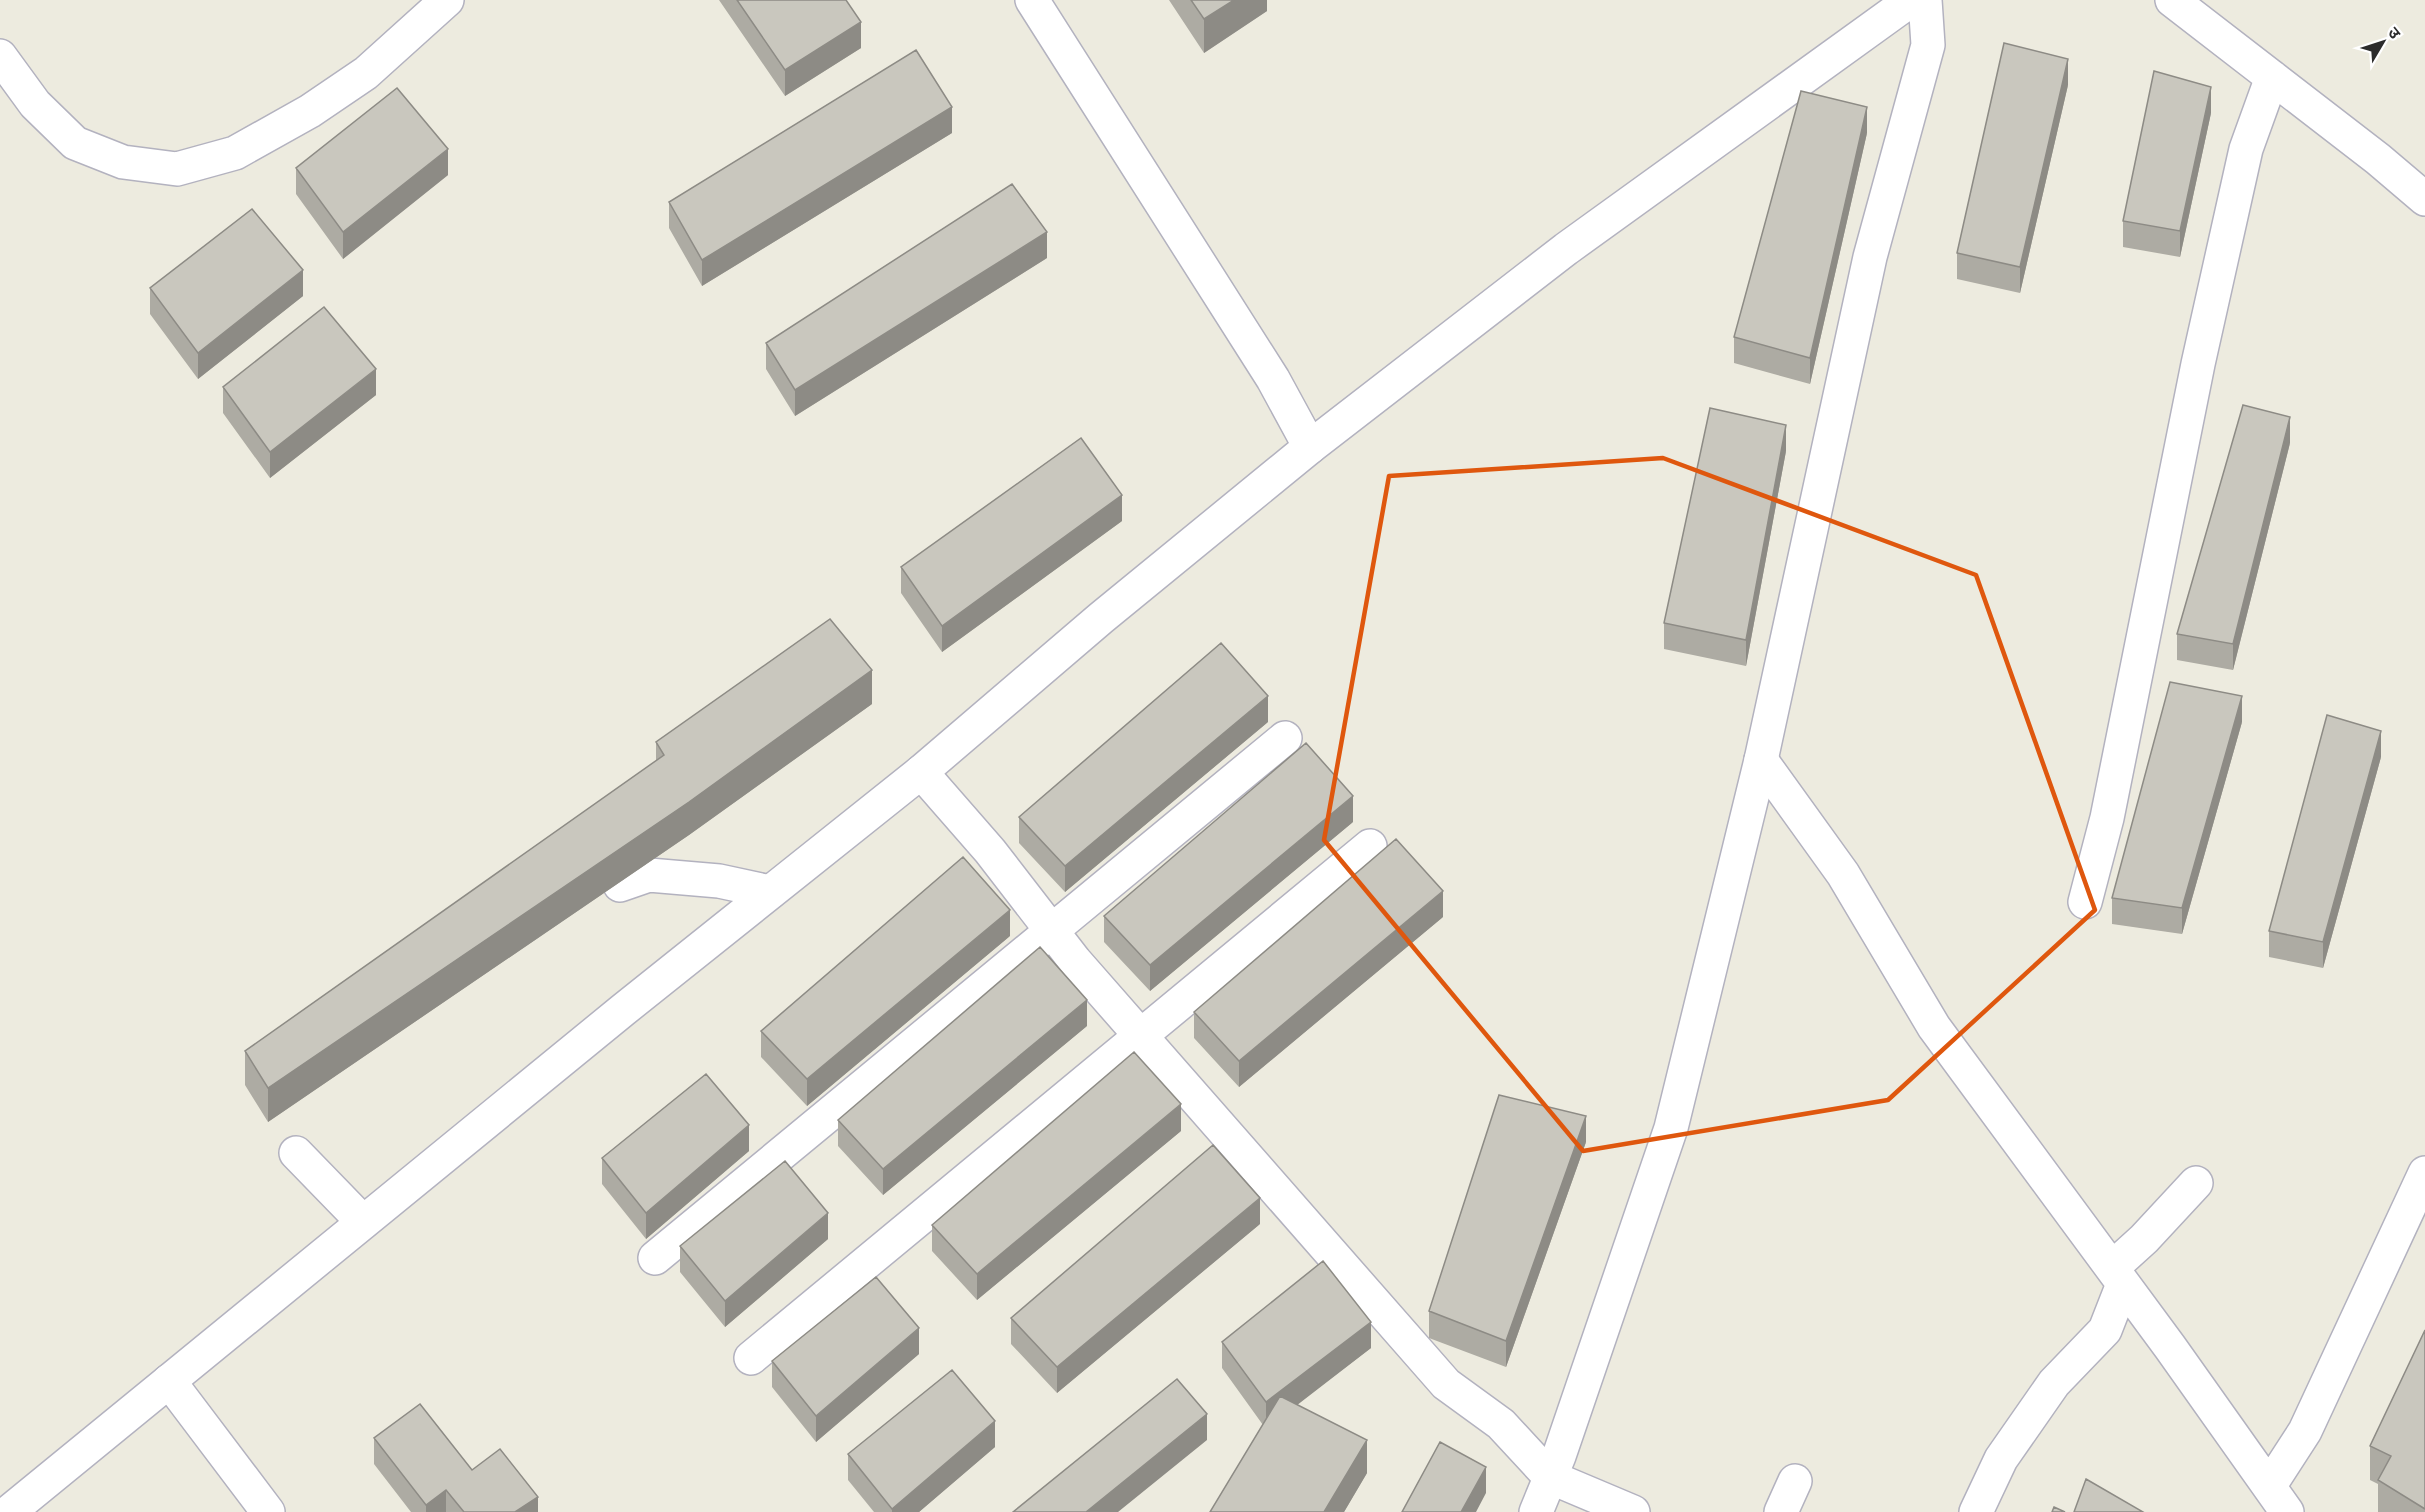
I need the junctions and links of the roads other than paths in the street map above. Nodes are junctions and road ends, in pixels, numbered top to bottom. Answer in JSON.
{"nodes":[{"id":1,"x":447,"y":0,"type":"edge"},
{"id":2,"x":1032,"y":0,"type":"edge"},
{"id":3,"x":1911,"y":0,"type":"edge"},
{"id":4,"x":1925,"y":0,"type":"edge"},
{"id":5,"x":2172,"y":0,"type":"edge"},
{"id":6,"x":0,"y":56,"type":"edge"},
{"id":7,"x":2272,"y":77,"type":"junction"},
{"id":8,"x":2425,"y":199,"type":"edge"},
{"id":9,"x":1310,"y":447,"type":"junction"},
{"id":10,"x":1285,"y":738,"type":"dead end"},
{"id":11,"x":1761,"y":760,"type":"junction"},
{"id":12,"x":921,"y":772,"type":"junction"},
{"id":13,"x":1370,"y":846,"type":"dead end"},
{"id":14,"x":620,"y":885,"type":"edge"},
{"id":15,"x":770,"y":892,"type":"junction"},
{"id":16,"x":2085,"y":902,"type":"dead end"},
{"id":17,"x":1052,"y":931,"type":"junction"},
{"id":18,"x":1141,"y":1035,"type":"junction"},
{"id":19,"x":296,"y":1153,"type":"dead end"},
{"id":20,"x":2425,"y":1173,"type":"edge"},
{"id":21,"x":2196,"y":1183,"type":"dead end"},
{"id":22,"x":363,"y":1222,"type":"junction"},
{"id":23,"x":655,"y":1258,"type":"dead end"},
{"id":24,"x":2118,"y":1276,"type":"junction"},
{"id":25,"x":752,"y":1358,"type":"dead end"},
{"id":26,"x":169,"y":1381,"type":"junction"},
{"id":27,"x":1550,"y":1477,"type":"junction"},
{"id":28,"x":1795,"y":1481,"type":"dead end"},
{"id":29,"x":2278,"y":1499,"type":"edge"},
{"id":30,"x":9,"y":1512,"type":"edge"},
{"id":31,"x":268,"y":1512,"type":"edge"},
{"id":32,"x":1536,"y":1512,"type":"edge"},
{"id":33,"x":1633,"y":1512,"type":"edge"},
{"id":34,"x":1781,"y":1512,"type":"edge"},
{"id":35,"x":1976,"y":1512,"type":"edge"}],
"edges":[{"from":1,"to":6,"type":"street"},
{"from":2,"to":9,"type":"street"},
{"from":3,"to":9,"type":"street"},
{"from":4,"to":11,"type":"street"},
{"from":5,"to":7,"type":"street"},
{"from":7,"to":8,"type":"street"},
{"from":7,"to":16,"type":"street"},
{"from":9,"to":12,"type":"street"},
{"from":10,"to":17,"type":"street"},
{"from":11,"to":24,"type":"street"},
{"from":11,"to":27,"type":"street"},
{"from":12,"to":15,"type":"street"},
{"from":12,"to":17,"type":"street"},
{"from":13,"to":18,"type":"street"},
{"from":14,"to":15,"type":"street"},
{"from":15,"to":22,"type":"street"},
{"from":17,"to":18,"type":"street"},
{"from":17,"to":23,"type":"street"},
{"from":18,"to":25,"type":"street"},
{"from":18,"to":27,"type":"street"},
{"from":19,"to":22,"type":"street"},
{"from":20,"to":29,"type":"street"},
{"from":21,"to":24,"type":"street"},
{"from":22,"to":26,"type":"street"},
{"from":24,"to":29,"type":"street"},
{"from":24,"to":35,"type":"street"},
{"from":26,"to":30,"type":"street"},
{"from":26,"to":31,"type":"street"},
{"from":27,"to":32,"type":"street"},
{"from":27,"to":33,"type":"street"},
{"from":28,"to":34,"type":"street"}]}
